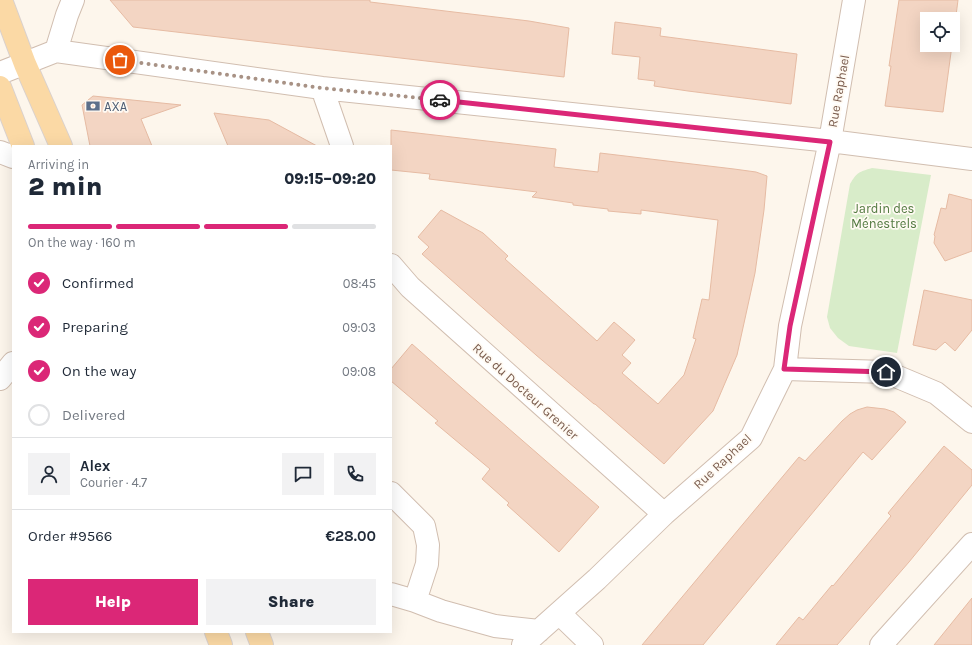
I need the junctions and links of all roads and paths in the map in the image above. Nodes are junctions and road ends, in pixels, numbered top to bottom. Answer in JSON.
{"nodes":[{"id":1,"x":1,"y":0,"type":"edge"},
{"id":2,"x":74,"y":0,"type":"edge"},
{"id":3,"x":854,"y":0,"type":"edge"},
{"id":4,"x":56,"y":51,"type":"junction"},
{"id":5,"x":25,"y":64,"type":"junction"},
{"id":6,"x":0,"y":73,"type":"edge"},
{"id":7,"x":0,"y":87,"type":"edge"},
{"id":8,"x":322,"y":88,"type":"junction"},
{"id":9,"x":830,"y":142,"type":"junction"},
{"id":10,"x":23,"y":145,"type":"edge"},
{"id":11,"x":61,"y":145,"type":"edge"},
{"id":12,"x":342,"y":145,"type":"edge"},
{"id":13,"x":0,"y":152,"type":"edge"},
{"id":14,"x":12,"y":157,"type":"edge"},
{"id":15,"x":972,"y":159,"type":"edge"},
{"id":16,"x":392,"y":266,"type":"edge"},
{"id":17,"x":12,"y":364,"type":"edge"},
{"id":18,"x":784,"y":369,"type":"junction"},
{"id":19,"x":0,"y":379,"type":"edge"},
{"id":20,"x":972,"y":422,"type":"edge"},
{"id":21,"x":392,"y":494,"type":"edge"},
{"id":22,"x":664,"y":514,"type":"junction"},
{"id":23,"x":972,"y":544,"type":"edge"},
{"id":24,"x":392,"y":594,"type":"edge"},
{"id":25,"x":415,"y":601,"type":"junction"},
{"id":26,"x":559,"y":613,"type":"junction"},
{"id":27,"x":539,"y":631,"type":"junction"},
{"id":28,"x":216,"y":633,"type":"edge"},
{"id":29,"x":256,"y":633,"type":"edge"},
{"id":30,"x":222,"y":645,"type":"edge"},
{"id":31,"x":262,"y":645,"type":"edge"},
{"id":32,"x":523,"y":645,"type":"edge"},
{"id":33,"x":592,"y":645,"type":"edge"},
{"id":34,"x":881,"y":645,"type":"edge"}],
"edges":[{"from":1,"to":5,"type":"main road"},
{"from":2,"to":4,"type":"street"},
{"from":3,"to":9,"type":"street","name":"Rue Raphael"},
{"from":4,"to":5,"type":"street"},
{"from":4,"to":8,"type":"street"},
{"from":5,"to":6,"type":"street"},
{"from":5,"to":11,"type":"main road"},
{"from":7,"to":10,"type":"main road"},
{"from":8,"to":9,"type":"street"},
{"from":8,"to":12,"type":"street"},
{"from":9,"to":15,"type":"street"},
{"from":9,"to":18,"type":"street","name":"Rue Raphael"},
{"from":13,"to":14,"type":"street"},
{"from":16,"to":22,"type":"street","name":"Rue du Docteur Grenier"},
{"from":17,"to":19,"type":"street"},
{"from":18,"to":20,"type":"street"},
{"from":18,"to":22,"type":"street","name":"Rue Raphael"},
{"from":21,"to":25,"type":"street"},
{"from":22,"to":26,"type":"street","name":"Rue Raphael"},
{"from":23,"to":34,"type":"street"},
{"from":24,"to":25,"type":"street"},
{"from":25,"to":27,"type":"street"},
{"from":26,"to":27,"type":"street","name":"Rue Raphael"},
{"from":26,"to":33,"type":"street"},
{"from":27,"to":32,"type":"street","name":"Rue Raphael"},
{"from":28,"to":30,"type":"main road"},
{"from":29,"to":31,"type":"main road"}]}
